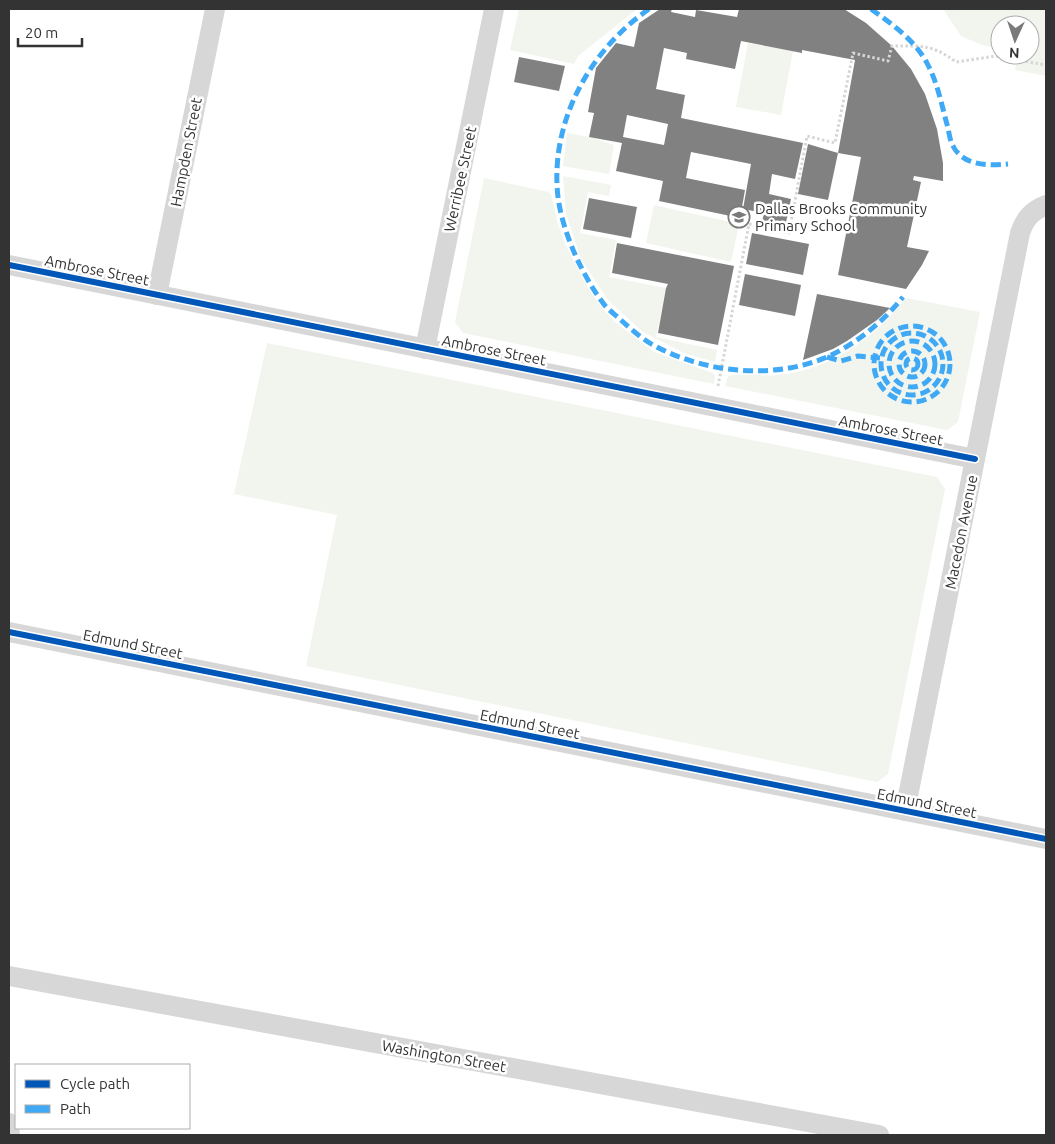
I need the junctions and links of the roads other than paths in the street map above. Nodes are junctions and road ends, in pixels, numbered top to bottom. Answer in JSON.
{"nodes":[{"id":1,"x":215,"y":9,"type":"edge"},
{"id":2,"x":494,"y":9,"type":"edge"},
{"id":3,"x":1046,"y":205,"type":"edge"},
{"id":4,"x":9,"y":266,"type":"edge"},
{"id":5,"x":157,"y":295,"type":"junction"},
{"id":6,"x":425,"y":349,"type":"junction"},
{"id":7,"x":975,"y":460,"type":"junction"},
{"id":8,"x":9,"y":632,"type":"edge"},
{"id":9,"x":905,"y":811,"type":"junction"},
{"id":10,"x":1046,"y":839,"type":"edge"},
{"id":11,"x":9,"y":976,"type":"edge"},
{"id":12,"x":9,"y":1123,"type":"edge"},
{"id":13,"x":10,"y":1135,"type":"edge"},
{"id":14,"x":879,"y":1135,"type":"edge"}],
"edges":[{"from":1,"to":5,"type":"street","name":"Hampden Street"},
{"from":2,"to":6,"type":"street","name":"Werribee Street"},
{"from":3,"to":7,"type":"street","name":"Macedon Avenue"},
{"from":4,"to":5,"type":"street","name":"Ambrose Street"},
{"from":5,"to":6,"type":"street","name":"Ambrose Street"},
{"from":6,"to":7,"type":"street","name":"Ambrose Street"},
{"from":7,"to":9,"type":"street","name":"Macedon Avenue"},
{"from":8,"to":9,"type":"street","name":"Edmund Street"},
{"from":9,"to":10,"type":"street","name":"Edmund Street"},
{"from":11,"to":14,"type":"street","name":"Washington Street"},
{"from":12,"to":13,"type":"street"}]}
